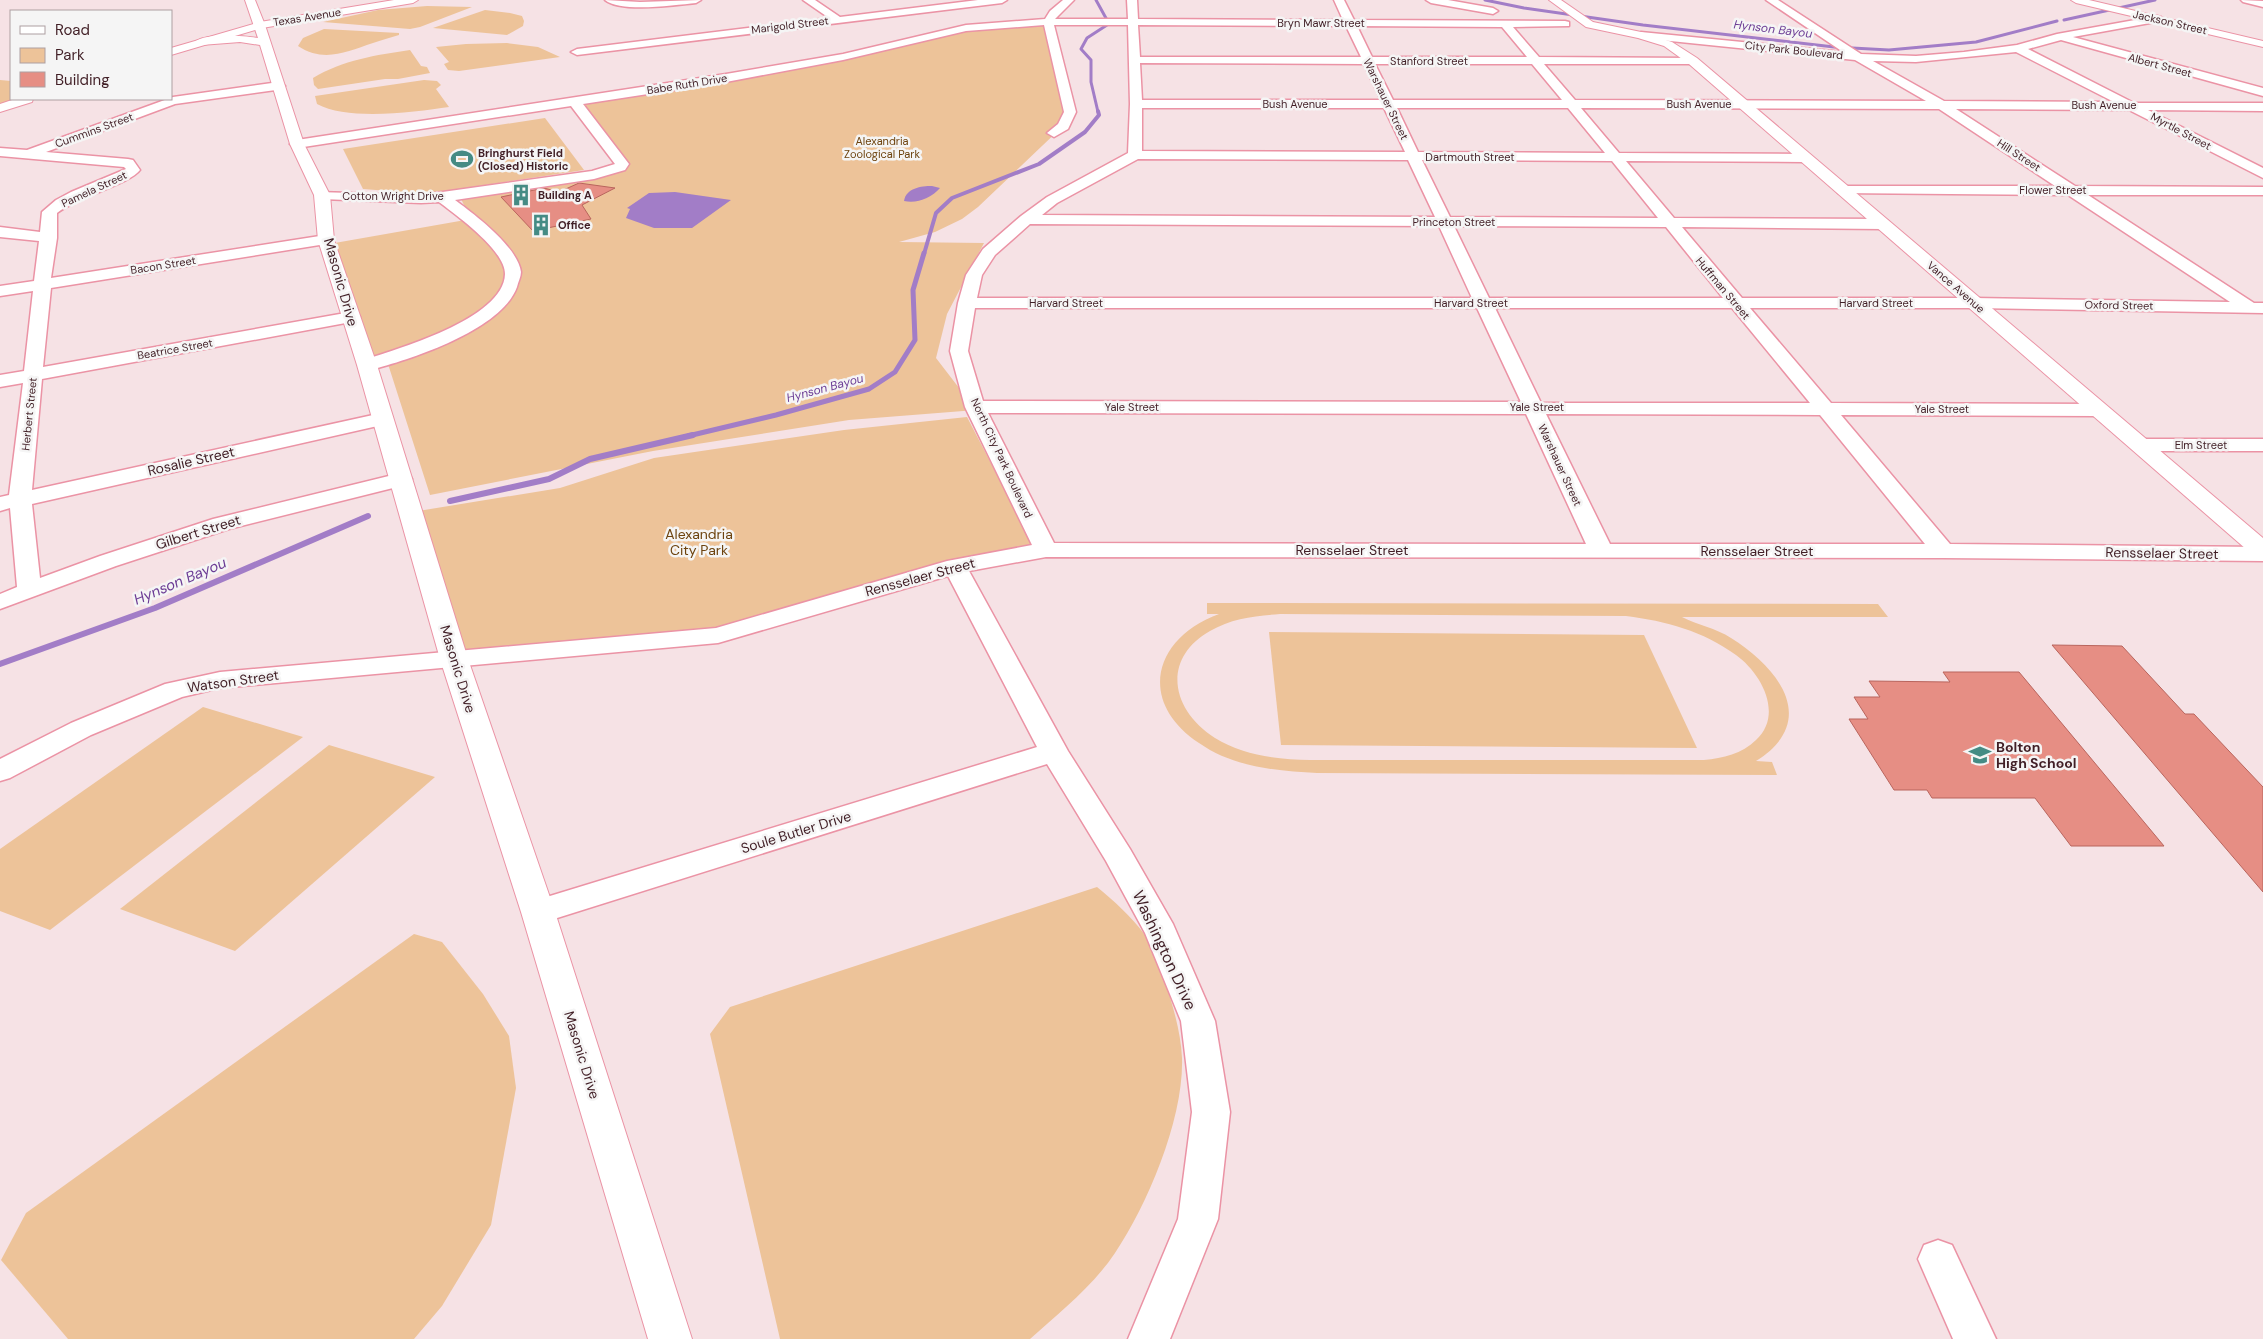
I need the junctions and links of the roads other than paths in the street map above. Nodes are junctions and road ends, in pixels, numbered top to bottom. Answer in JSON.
{"nodes":[{"id":1,"x":250,"y":0,"type":"edge"},
{"id":2,"x":413,"y":0,"type":"edge"},
{"id":3,"x":610,"y":0,"type":"edge"},
{"id":4,"x":696,"y":0,"type":"edge"},
{"id":5,"x":808,"y":0,"type":"edge"},
{"id":6,"x":1002,"y":0,"type":"edge"},
{"id":7,"x":1069,"y":0,"type":"edge"},
{"id":8,"x":1132,"y":0,"type":"edge"},
{"id":9,"x":1339,"y":0,"type":"edge"},
{"id":10,"x":1431,"y":0,"type":"edge"},
{"id":11,"x":1554,"y":0,"type":"edge"},
{"id":12,"x":1771,"y":0,"type":"edge"},
{"id":13,"x":2076,"y":0,"type":"edge"},
{"id":14,"x":2246,"y":0,"type":"edge"},
{"id":15,"x":2263,"y":4,"type":"edge"},
{"id":16,"x":2157,"y":19,"type":"junction"},
{"id":17,"x":837,"y":20,"type":"junction"},
{"id":18,"x":1048,"y":22,"type":"junction"},
{"id":19,"x":1077,"y":23,"type":"joint"},
{"id":20,"x":1127,"y":23,"type":"junction"},
{"id":21,"x":1350,"y":23,"type":"junction"},
{"id":22,"x":1504,"y":24,"type":"junction"},
{"id":23,"x":1565,"y":24,"type":"junction"},
{"id":24,"x":1590,"y":25,"type":"junction"},
{"id":25,"x":262,"y":34,"type":"junction"},
{"id":26,"x":1641,"y":35,"type":"junction"},
{"id":27,"x":2058,"y":37,"type":"junction"},
{"id":28,"x":201,"y":42,"type":"junction"},
{"id":29,"x":2263,"y":44,"type":"edge"},
{"id":30,"x":2018,"y":48,"type":"junction"},
{"id":31,"x":172,"y":52,"type":"edge"},
{"id":32,"x":577,"y":52,"type":"dead end"},
{"id":33,"x":1858,"y":56,"type":"junction"},
{"id":34,"x":1134,"y":60,"type":"junction"},
{"id":35,"x":1368,"y":60,"type":"junction"},
{"id":36,"x":1535,"y":61,"type":"junction"},
{"id":37,"x":1693,"y":62,"type":"junction"},
{"id":38,"x":279,"y":86,"type":"junction"},
{"id":39,"x":2263,"y":92,"type":"edge"},
{"id":40,"x":24,"y":100,"type":"edge"},
{"id":41,"x":575,"y":102,"type":"junction"},
{"id":42,"x":1571,"y":103,"type":"junction"},
{"id":43,"x":1136,"y":104,"type":"junction"},
{"id":44,"x":1388,"y":104,"type":"junction"},
{"id":45,"x":1743,"y":104,"type":"junction"},
{"id":46,"x":1940,"y":104,"type":"junction"},
{"id":47,"x":2130,"y":105,"type":"junction"},
{"id":48,"x":2263,"y":107,"type":"edge"},
{"id":49,"x":0,"y":108,"type":"edge"},
{"id":50,"x":1054,"y":133,"type":"dead end"},
{"id":51,"x":296,"y":144,"type":"junction"},
{"id":52,"x":0,"y":152,"type":"edge"},
{"id":53,"x":28,"y":154,"type":"junction"},
{"id":54,"x":1135,"y":156,"type":"junction"},
{"id":55,"x":1414,"y":157,"type":"junction"},
{"id":56,"x":1615,"y":157,"type":"junction"},
{"id":57,"x":1804,"y":158,"type":"junction"},
{"id":58,"x":2263,"y":174,"type":"edge"},
{"id":59,"x":1843,"y":190,"type":"junction"},
{"id":60,"x":2072,"y":190,"type":"junction"},
{"id":61,"x":2263,"y":192,"type":"edge"},
{"id":62,"x":322,"y":195,"type":"junction"},
{"id":63,"x":442,"y":197,"type":"junction"},
{"id":64,"x":1026,"y":219,"type":"junction"},
{"id":65,"x":1446,"y":222,"type":"junction"},
{"id":66,"x":1669,"y":222,"type":"junction"},
{"id":67,"x":1883,"y":224,"type":"junction"},
{"id":68,"x":0,"y":232,"type":"edge"},
{"id":69,"x":49,"y":238,"type":"junction"},
{"id":70,"x":326,"y":240,"type":"junction"},
{"id":71,"x":44,"y":284,"type":"junction"},
{"id":72,"x":0,"y":291,"type":"edge"},
{"id":73,"x":967,"y":302,"type":"junction"},
{"id":74,"x":1735,"y":302,"type":"junction"},
{"id":75,"x":1484,"y":303,"type":"junction"},
{"id":76,"x":1974,"y":303,"type":"junction"},
{"id":77,"x":2259,"y":310,"type":"edge"},
{"id":78,"x":351,"y":317,"type":"junction"},
{"id":79,"x":367,"y":365,"type":"junction"},
{"id":80,"x":34,"y":375,"type":"junction"},
{"id":81,"x":0,"y":382,"type":"edge"},
{"id":82,"x":975,"y":407,"type":"junction"},
{"id":83,"x":1533,"y":407,"type":"junction"},
{"id":84,"x":1824,"y":409,"type":"junction"},
{"id":85,"x":2098,"y":410,"type":"junction"},
{"id":86,"x":382,"y":419,"type":"junction"},
{"id":87,"x":2140,"y":445,"type":"junction"},
{"id":88,"x":2263,"y":445,"type":"edge"},
{"id":89,"x":401,"y":479,"type":"junction"},
{"id":90,"x":10,"y":502,"type":"edge"},
{"id":91,"x":1046,"y":550,"type":"junction"},
{"id":92,"x":1601,"y":550,"type":"junction"},
{"id":93,"x":1943,"y":551,"type":"junction"},
{"id":94,"x":2263,"y":552,"type":"edge"},
{"id":95,"x":955,"y":566,"type":"junction"},
{"id":96,"x":28,"y":590,"type":"junction"},
{"id":97,"x":0,"y":602,"type":"edge"},
{"id":98,"x":454,"y":659,"type":"junction"},
{"id":99,"x":1054,"y":752,"type":"junction"},
{"id":100,"x":0,"y":772,"type":"edge"},
{"id":101,"x":538,"y":912,"type":"junction"},
{"id":102,"x":1938,"y":1259,"type":"dead end"},
{"id":103,"x":670,"y":1339,"type":"edge"},
{"id":104,"x":1149,"y":1339,"type":"edge"},
{"id":105,"x":1975,"y":1339,"type":"edge"}],
"edges":[{"from":1,"to":25,"type":"main road","name":"Masonic Drive"},
{"from":2,"to":25,"type":"main road","name":"Texas Avenue"},
{"from":3,"to":4,"type":"street"},
{"from":5,"to":17,"type":"street"},
{"from":6,"to":17,"type":"street","name":"Marigold Street"},
{"from":7,"to":18,"type":"street"},
{"from":8,"to":20,"type":"street"},
{"from":9,"to":21,"type":"street","name":"Warshauer Street"},
{"from":10,"to":23,"type":"street","name":"City Park Boulevard"},
{"from":11,"to":24,"type":"main road"},
{"from":12,"to":33,"type":"street","name":"Hill Street"},
{"from":13,"to":16,"type":"main road","name":"Jackson Street"},
{"from":14,"to":15,"type":"street"},
{"from":16,"to":27,"type":"street","name":"City Park Boulevard"},
{"from":16,"to":29,"type":"main road","name":"Jackson Street"},
{"from":17,"to":32,"type":"street","name":"Marigold Street"},
{"from":18,"to":19,"type":"street","name":"Babe Ruth Drive"},
{"from":18,"to":41,"type":"street","name":"Babe Ruth Drive"},
{"from":18,"to":50,"type":"street"},
{"from":19,"to":20,"type":"street","name":"Bryn Mawr Street"},
{"from":20,"to":21,"type":"street","name":"Bryn Mawr Street"},
{"from":20,"to":34,"type":"street"},
{"from":21,"to":22,"type":"street","name":"Bryn Mawr Street"},
{"from":21,"to":35,"type":"street","name":"Warshauer Street"},
{"from":22,"to":23,"type":"street","name":"Bryn Mawr Street"},
{"from":22,"to":36,"type":"street","name":"Huffman Street"},
{"from":23,"to":24,"type":"street","name":"City Park Boulevard"},
{"from":24,"to":26,"type":"main road","name":"City Park Boulevard"},
{"from":25,"to":28,"type":"main road"},
{"from":25,"to":28,"type":"main road"},
{"from":25,"to":38,"type":"main road","name":"Masonic Drive"},
{"from":26,"to":33,"type":"street","name":"City Park Boulevard"},
{"from":26,"to":37,"type":"main road","name":"Vance Avenue"},
{"from":27,"to":30,"type":"street","name":"City Park Boulevard"},
{"from":27,"to":39,"type":"street","name":"Albert Street"},
{"from":28,"to":31,"type":"main road"},
{"from":30,"to":33,"type":"street","name":"City Park Boulevard"},
{"from":30,"to":47,"type":"street","name":"Myrtle Street"},
{"from":33,"to":46,"type":"street","name":"Hill Street"},
{"from":34,"to":35,"type":"street","name":"Stanford Street"},
{"from":34,"to":43,"type":"street"},
{"from":35,"to":36,"type":"street","name":"Stanford Street"},
{"from":35,"to":44,"type":"street","name":"Warshauer Street"},
{"from":36,"to":37,"type":"street","name":"Stanford Street"},
{"from":36,"to":42,"type":"street","name":"Huffman Street"},
{"from":37,"to":45,"type":"main road","name":"Vance Avenue"},
{"from":38,"to":51,"type":"main road","name":"Masonic Drive"},
{"from":38,"to":53,"type":"street","name":"Cummins Street"},
{"from":40,"to":49,"type":"main road"},
{"from":41,"to":51,"type":"street","name":"Babe Ruth Drive"},
{"from":41,"to":63,"type":"street","name":"Cotton Wright Drive"},
{"from":42,"to":44,"type":"street","name":"Bush Avenue"},
{"from":42,"to":45,"type":"street","name":"Bush Avenue"},
{"from":42,"to":56,"type":"street","name":"Huffman Street"},
{"from":43,"to":44,"type":"street","name":"Bush Avenue"},
{"from":43,"to":54,"type":"street"},
{"from":44,"to":55,"type":"street","name":"Warshauer Street"},
{"from":45,"to":46,"type":"street","name":"Bush Avenue"},
{"from":45,"to":57,"type":"main road","name":"Vance Avenue"},
{"from":46,"to":47,"type":"street","name":"Bush Avenue"},
{"from":46,"to":60,"type":"street","name":"Hill Street"},
{"from":47,"to":48,"type":"street","name":"Bush Avenue"},
{"from":47,"to":58,"type":"street","name":"Myrtle Street"},
{"from":51,"to":62,"type":"main road","name":"Masonic Drive"},
{"from":52,"to":53,"type":"street"},
{"from":53,"to":69,"type":"street","name":"Pamela Street"},
{"from":54,"to":55,"type":"street","name":"Dartmouth Street"},
{"from":54,"to":64,"type":"street","name":"North City Park Boulevard"},
{"from":55,"to":56,"type":"street","name":"Dartmouth Street"},
{"from":55,"to":65,"type":"street","name":"Warshauer Street"},
{"from":56,"to":57,"type":"street","name":"Dartmouth Street"},
{"from":56,"to":66,"type":"street","name":"Huffman Street"},
{"from":57,"to":59,"type":"main road","name":"Vance Avenue"},
{"from":59,"to":60,"type":"street","name":"Flower Street"},
{"from":59,"to":67,"type":"main road","name":"Vance Avenue"},
{"from":60,"to":61,"type":"street","name":"Flower Street"},
{"from":60,"to":77,"type":"street","name":"Hill Street"},
{"from":62,"to":63,"type":"street","name":"Cotton Wright Drive"},
{"from":62,"to":70,"type":"main road","name":"Masonic Drive"},
{"from":63,"to":79,"type":"street"},
{"from":64,"to":65,"type":"street","name":"Princeton Street"},
{"from":64,"to":73,"type":"street","name":"North City Park Boulevard"},
{"from":65,"to":66,"type":"street","name":"Princeton Street"},
{"from":65,"to":75,"type":"street","name":"Warshauer Street"},
{"from":66,"to":67,"type":"street","name":"Princeton Street"},
{"from":66,"to":74,"type":"street","name":"Huffman Street"},
{"from":67,"to":76,"type":"main road","name":"Vance Avenue"},
{"from":68,"to":69,"type":"street"},
{"from":69,"to":71,"type":"street","name":"Herbert Street"},
{"from":70,"to":71,"type":"street","name":"Bacon Street"},
{"from":70,"to":78,"type":"main road","name":"Masonic Drive"},
{"from":71,"to":72,"type":"street","name":"Bacon Street"},
{"from":71,"to":80,"type":"street","name":"Herbert Street"},
{"from":73,"to":75,"type":"street","name":"Harvard Street"},
{"from":73,"to":82,"type":"street","name":"North City Park Boulevard"},
{"from":74,"to":75,"type":"street","name":"Harvard Street"},
{"from":74,"to":76,"type":"street","name":"Harvard Street"},
{"from":74,"to":84,"type":"street","name":"Huffman Street"},
{"from":75,"to":83,"type":"street","name":"Warshauer Street"},
{"from":76,"to":77,"type":"street","name":"Oxford Street"},
{"from":76,"to":85,"type":"main road","name":"Vance Avenue"},
{"from":78,"to":79,"type":"main road","name":"Masonic Drive"},
{"from":78,"to":80,"type":"street","name":"Beatrice Street"},
{"from":79,"to":86,"type":"main road","name":"Masonic Drive"},
{"from":80,"to":81,"type":"street","name":"Beatrice Street"},
{"from":80,"to":90,"type":"street","name":"Herbert Street"},
{"from":82,"to":83,"type":"street","name":"Yale Street"},
{"from":82,"to":91,"type":"street","name":"North City Park Boulevard"},
{"from":83,"to":84,"type":"street","name":"Yale Street"},
{"from":83,"to":92,"type":"street","name":"Warshauer Street"},
{"from":84,"to":85,"type":"street","name":"Yale Street"},
{"from":84,"to":93,"type":"street","name":"Huffman Street"},
{"from":85,"to":87,"type":"main road","name":"Vance Avenue"},
{"from":86,"to":89,"type":"main road","name":"Masonic Drive"},
{"from":86,"to":90,"type":"street","name":"Rosalie Street"},
{"from":87,"to":88,"type":"street","name":"Elm Street"},
{"from":87,"to":94,"type":"main road","name":"Vance Avenue"},
{"from":89,"to":96,"type":"street","name":"Gilbert Street"},
{"from":89,"to":98,"type":"main road","name":"Masonic Drive"},
{"from":90,"to":96,"type":"street","name":"Herbert Street"},
{"from":91,"to":92,"type":"street","name":"Rensselaer Street"},
{"from":91,"to":95,"type":"street","name":"Rensselaer Street"},
{"from":92,"to":93,"type":"street","name":"Rensselaer Street"},
{"from":93,"to":94,"type":"street","name":"Rensselaer Street"},
{"from":95,"to":98,"type":"street","name":"Rensselaer Street"},
{"from":95,"to":99,"type":"street","name":"Washington Drive"},
{"from":96,"to":97,"type":"street","name":"Gilbert Street"},
{"from":98,"to":100,"type":"street","name":"Watson Street"},
{"from":98,"to":101,"type":"main road","name":"Masonic Drive"},
{"from":99,"to":101,"type":"street","name":"Soule Butler Drive"},
{"from":99,"to":104,"type":"street","name":"Washington Drive"},
{"from":101,"to":103,"type":"main road","name":"Masonic Drive"},
{"from":102,"to":105,"type":"street"}]}
